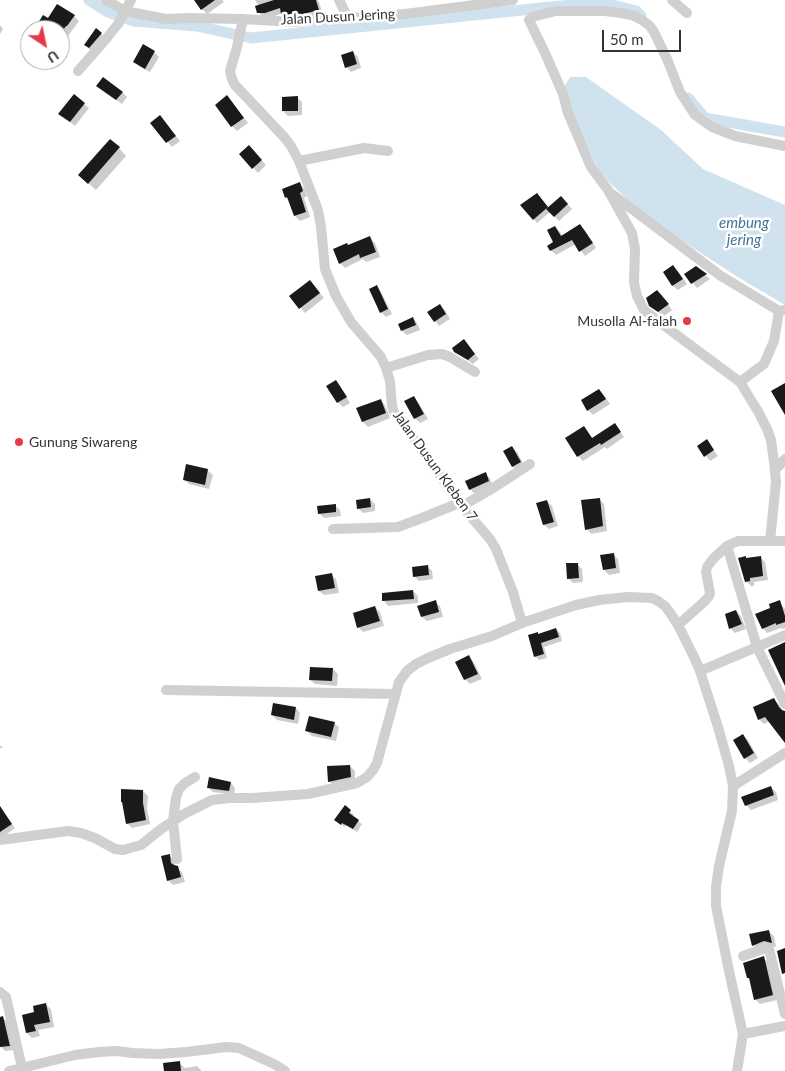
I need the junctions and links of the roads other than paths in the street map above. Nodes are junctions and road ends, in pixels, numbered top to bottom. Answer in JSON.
{"nodes":[{"id":1,"x":106,"y":0,"type":"edge"},
{"id":2,"x":131,"y":0,"type":"edge"},
{"id":3,"x":340,"y":0,"type":"edge"},
{"id":4,"x":513,"y":0,"type":"edge"},
{"id":5,"x":672,"y":0,"type":"edge"},
{"id":6,"x":556,"y":7,"type":"edge"},
{"id":7,"x":687,"y":12,"type":"dead end"},
{"id":8,"x":122,"y":15,"type":"junction"},
{"id":9,"x":348,"y":18,"type":"junction"},
{"id":10,"x":242,"y":19,"type":"junction"},
{"id":11,"x":78,"y":71,"type":"dead end"},
{"id":12,"x":785,"y":146,"type":"edge"},
{"id":13,"x":388,"y":150,"type":"dead end"},
{"id":14,"x":299,"y":161,"type":"junction"},
{"id":15,"x":608,"y":190,"type":"junction"},
{"id":16,"x":782,"y":310,"type":"edge"},
{"id":17,"x":386,"y":368,"type":"junction"},
{"id":18,"x":474,"y":372,"type":"dead end"},
{"id":19,"x":740,"y":382,"type":"junction"},
{"id":20,"x":785,"y":459,"type":"edge"},
{"id":21,"x":530,"y":464,"type":"dead end"},
{"id":22,"x":775,"y":470,"type":"junction"},
{"id":23,"x":460,"y":504,"type":"junction"},
{"id":24,"x":333,"y":529,"type":"dead end"},
{"id":25,"x":785,"y":541,"type":"edge"},
{"id":26,"x":770,"y":542,"type":"junction"},
{"id":27,"x":727,"y":546,"type":"junction"},
{"id":28,"x":522,"y":623,"type":"junction"},
{"id":29,"x":678,"y":625,"type":"junction"},
{"id":30,"x":785,"y":635,"type":"edge"},
{"id":31,"x":757,"y":647,"type":"junction"},
{"id":32,"x":700,"y":671,"type":"junction"},
{"id":33,"x":166,"y":690,"type":"dead end"},
{"id":34,"x":396,"y":694,"type":"junction"},
{"id":35,"x":785,"y":704,"type":"edge"},
{"id":36,"x":785,"y":753,"type":"edge"},
{"id":37,"x":195,"y":777,"type":"dead end"},
{"id":38,"x":733,"y":786,"type":"junction"},
{"id":39,"x":173,"y":821,"type":"junction"},
{"id":40,"x":0,"y":840,"type":"edge"},
{"id":41,"x":178,"y":859,"type":"dead end"},
{"id":42,"x":742,"y":956,"type":"dead end"},
{"id":43,"x":0,"y":992,"type":"edge"},
{"id":44,"x":785,"y":1014,"type":"edge"},
{"id":45,"x":785,"y":1026,"type":"edge"},
{"id":46,"x":743,"y":1034,"type":"junction"},
{"id":47,"x":22,"y":1068,"type":"junction"},
{"id":48,"x":9,"y":1071,"type":"edge"},
{"id":49,"x":285,"y":1071,"type":"edge"},
{"id":50,"x":737,"y":1071,"type":"edge"}],
"edges":[{"from":1,"to":8,"type":"street","name":"Jalan Dusun Jering"},
{"from":2,"to":8,"type":"street"},
{"from":3,"to":9,"type":"street"},
{"from":4,"to":9,"type":"street","name":"Jalan Dusun Jering"},
{"from":5,"to":7,"type":"street"},
{"from":6,"to":12,"type":"street"},
{"from":6,"to":15,"type":"street"},
{"from":8,"to":10,"type":"street","name":"Jalan Dusun Jering"},
{"from":8,"to":11,"type":"street"},
{"from":9,"to":10,"type":"street","name":"Jalan Dusun Jering"},
{"from":10,"to":14,"type":"street","name":"Jalan Dusun Kleben 7"},
{"from":13,"to":14,"type":"street"},
{"from":14,"to":17,"type":"street","name":"Jalan Dusun Kleben 7"},
{"from":15,"to":16,"type":"street"},
{"from":15,"to":19,"type":"street"},
{"from":16,"to":19,"type":"street"},
{"from":17,"to":18,"type":"street"},
{"from":17,"to":23,"type":"street","name":"Jalan Dusun Kleben 7"},
{"from":19,"to":22,"type":"street"},
{"from":20,"to":22,"type":"street"},
{"from":21,"to":23,"type":"street"},
{"from":22,"to":26,"type":"street"},
{"from":23,"to":24,"type":"street"},
{"from":23,"to":28,"type":"street","name":"Jalan Dusun Kleben 7"},
{"from":25,"to":26,"type":"street"},
{"from":26,"to":27,"type":"street"},
{"from":27,"to":29,"type":"street"},
{"from":27,"to":31,"type":"street"},
{"from":28,"to":29,"type":"street"},
{"from":28,"to":34,"type":"street"},
{"from":29,"to":32,"type":"street"},
{"from":30,"to":31,"type":"street"},
{"from":31,"to":32,"type":"street"},
{"from":31,"to":35,"type":"street"},
{"from":32,"to":38,"type":"street"},
{"from":33,"to":34,"type":"street"},
{"from":34,"to":39,"type":"street"},
{"from":36,"to":38,"type":"street"},
{"from":37,"to":39,"type":"street"},
{"from":38,"to":46,"type":"street"},
{"from":39,"to":40,"type":"street"},
{"from":39,"to":41,"type":"street"},
{"from":42,"to":44,"type":"street"},
{"from":43,"to":47,"type":"street"},
{"from":45,"to":46,"type":"street"},
{"from":46,"to":50,"type":"street"},
{"from":47,"to":48,"type":"street"},
{"from":47,"to":49,"type":"street"}]}
